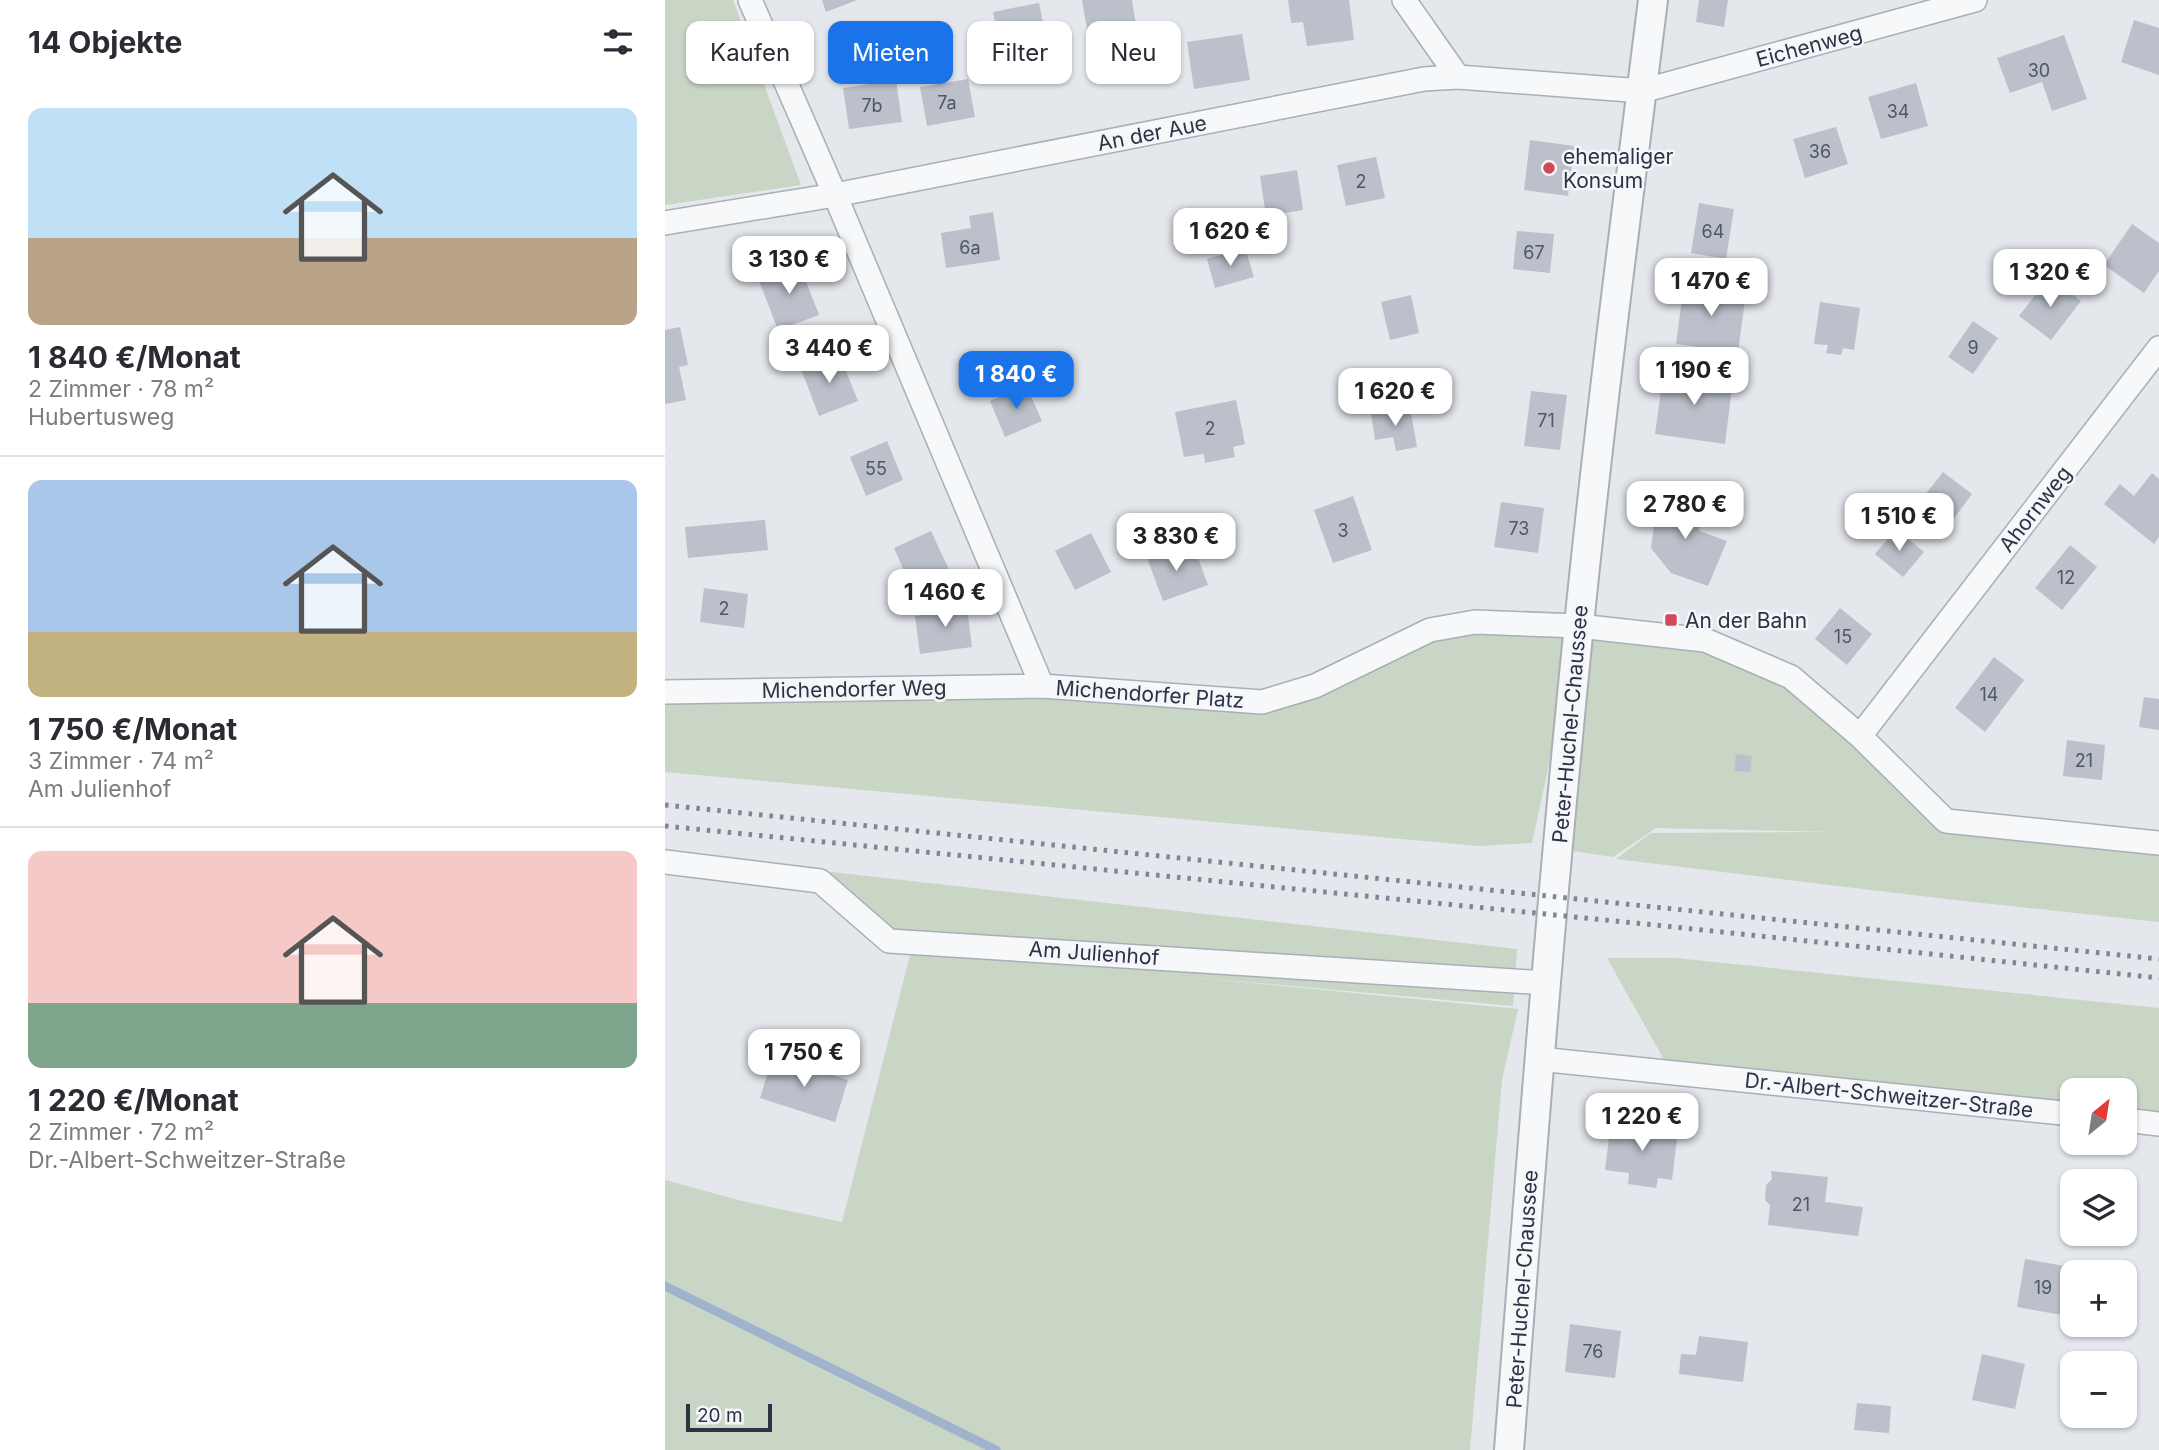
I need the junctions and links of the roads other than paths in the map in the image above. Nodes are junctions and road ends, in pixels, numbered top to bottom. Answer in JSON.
{"nodes":[{"id":1,"x":750,"y":0,"type":"edge"},
{"id":2,"x":1404,"y":0,"type":"edge"},
{"id":3,"x":1653,"y":0,"type":"edge"},
{"id":4,"x":1975,"y":0,"type":"edge"},
{"id":5,"x":1458,"y":77,"type":"junction"},
{"id":6,"x":1642,"y":91,"type":"junction"},
{"id":7,"x":835,"y":195,"type":"junction"},
{"id":8,"x":665,"y":223,"type":"edge"},
{"id":9,"x":2159,"y":348,"type":"edge"},
{"id":10,"x":1579,"y":626,"type":"junction"},
{"id":11,"x":1042,"y":686,"type":"junction"},
{"id":12,"x":665,"y":692,"type":"edge"},
{"id":13,"x":1860,"y":736,"type":"junction"},
{"id":14,"x":2159,"y":843,"type":"edge"},
{"id":15,"x":665,"y":862,"type":"edge"},
{"id":16,"x":1546,"y":982,"type":"junction"},
{"id":17,"x":1539,"y":1059,"type":"junction"},
{"id":18,"x":2060,"y":1113,"type":"edge"},
{"id":19,"x":2137,"y":1121,"type":"edge"},
{"id":20,"x":2159,"y":1124,"type":"edge"},
{"id":21,"x":1509,"y":1450,"type":"edge"}],
"edges":[{"from":1,"to":7,"type":"street"},
{"from":2,"to":5,"type":"street"},
{"from":3,"to":6,"type":"street","name":"Peter-Huchel-Chaussee"},
{"from":4,"to":6,"type":"street","name":"Eichenweg"},
{"from":5,"to":6,"type":"street","name":"An der Aue"},
{"from":5,"to":7,"type":"street","name":"An der Aue"},
{"from":6,"to":10,"type":"street","name":"Peter-Huchel-Chaussee"},
{"from":7,"to":8,"type":"street","name":"An der Aue"},
{"from":7,"to":11,"type":"street"},
{"from":9,"to":13,"type":"street","name":"Ahornweg"},
{"from":10,"to":11,"type":"street","name":"Michendorfer Platz"},
{"from":10,"to":13,"type":"street","name":"Michendorfer Platz"},
{"from":10,"to":16,"type":"street","name":"Peter-Huchel-Chaussee"},
{"from":11,"to":12,"type":"street","name":"Michendorfer Weg"},
{"from":13,"to":14,"type":"street","name":"Michendorfer Platz"},
{"from":15,"to":16,"type":"street","name":"Am Julienhof"},
{"from":16,"to":17,"type":"street","name":"Peter-Huchel-Chaussee"},
{"from":17,"to":18,"type":"street","name":"Dr.-Albert-Schweitzer-Straße"},
{"from":17,"to":21,"type":"street","name":"Peter-Huchel-Chaussee"},
{"from":19,"to":20,"type":"street"}]}
